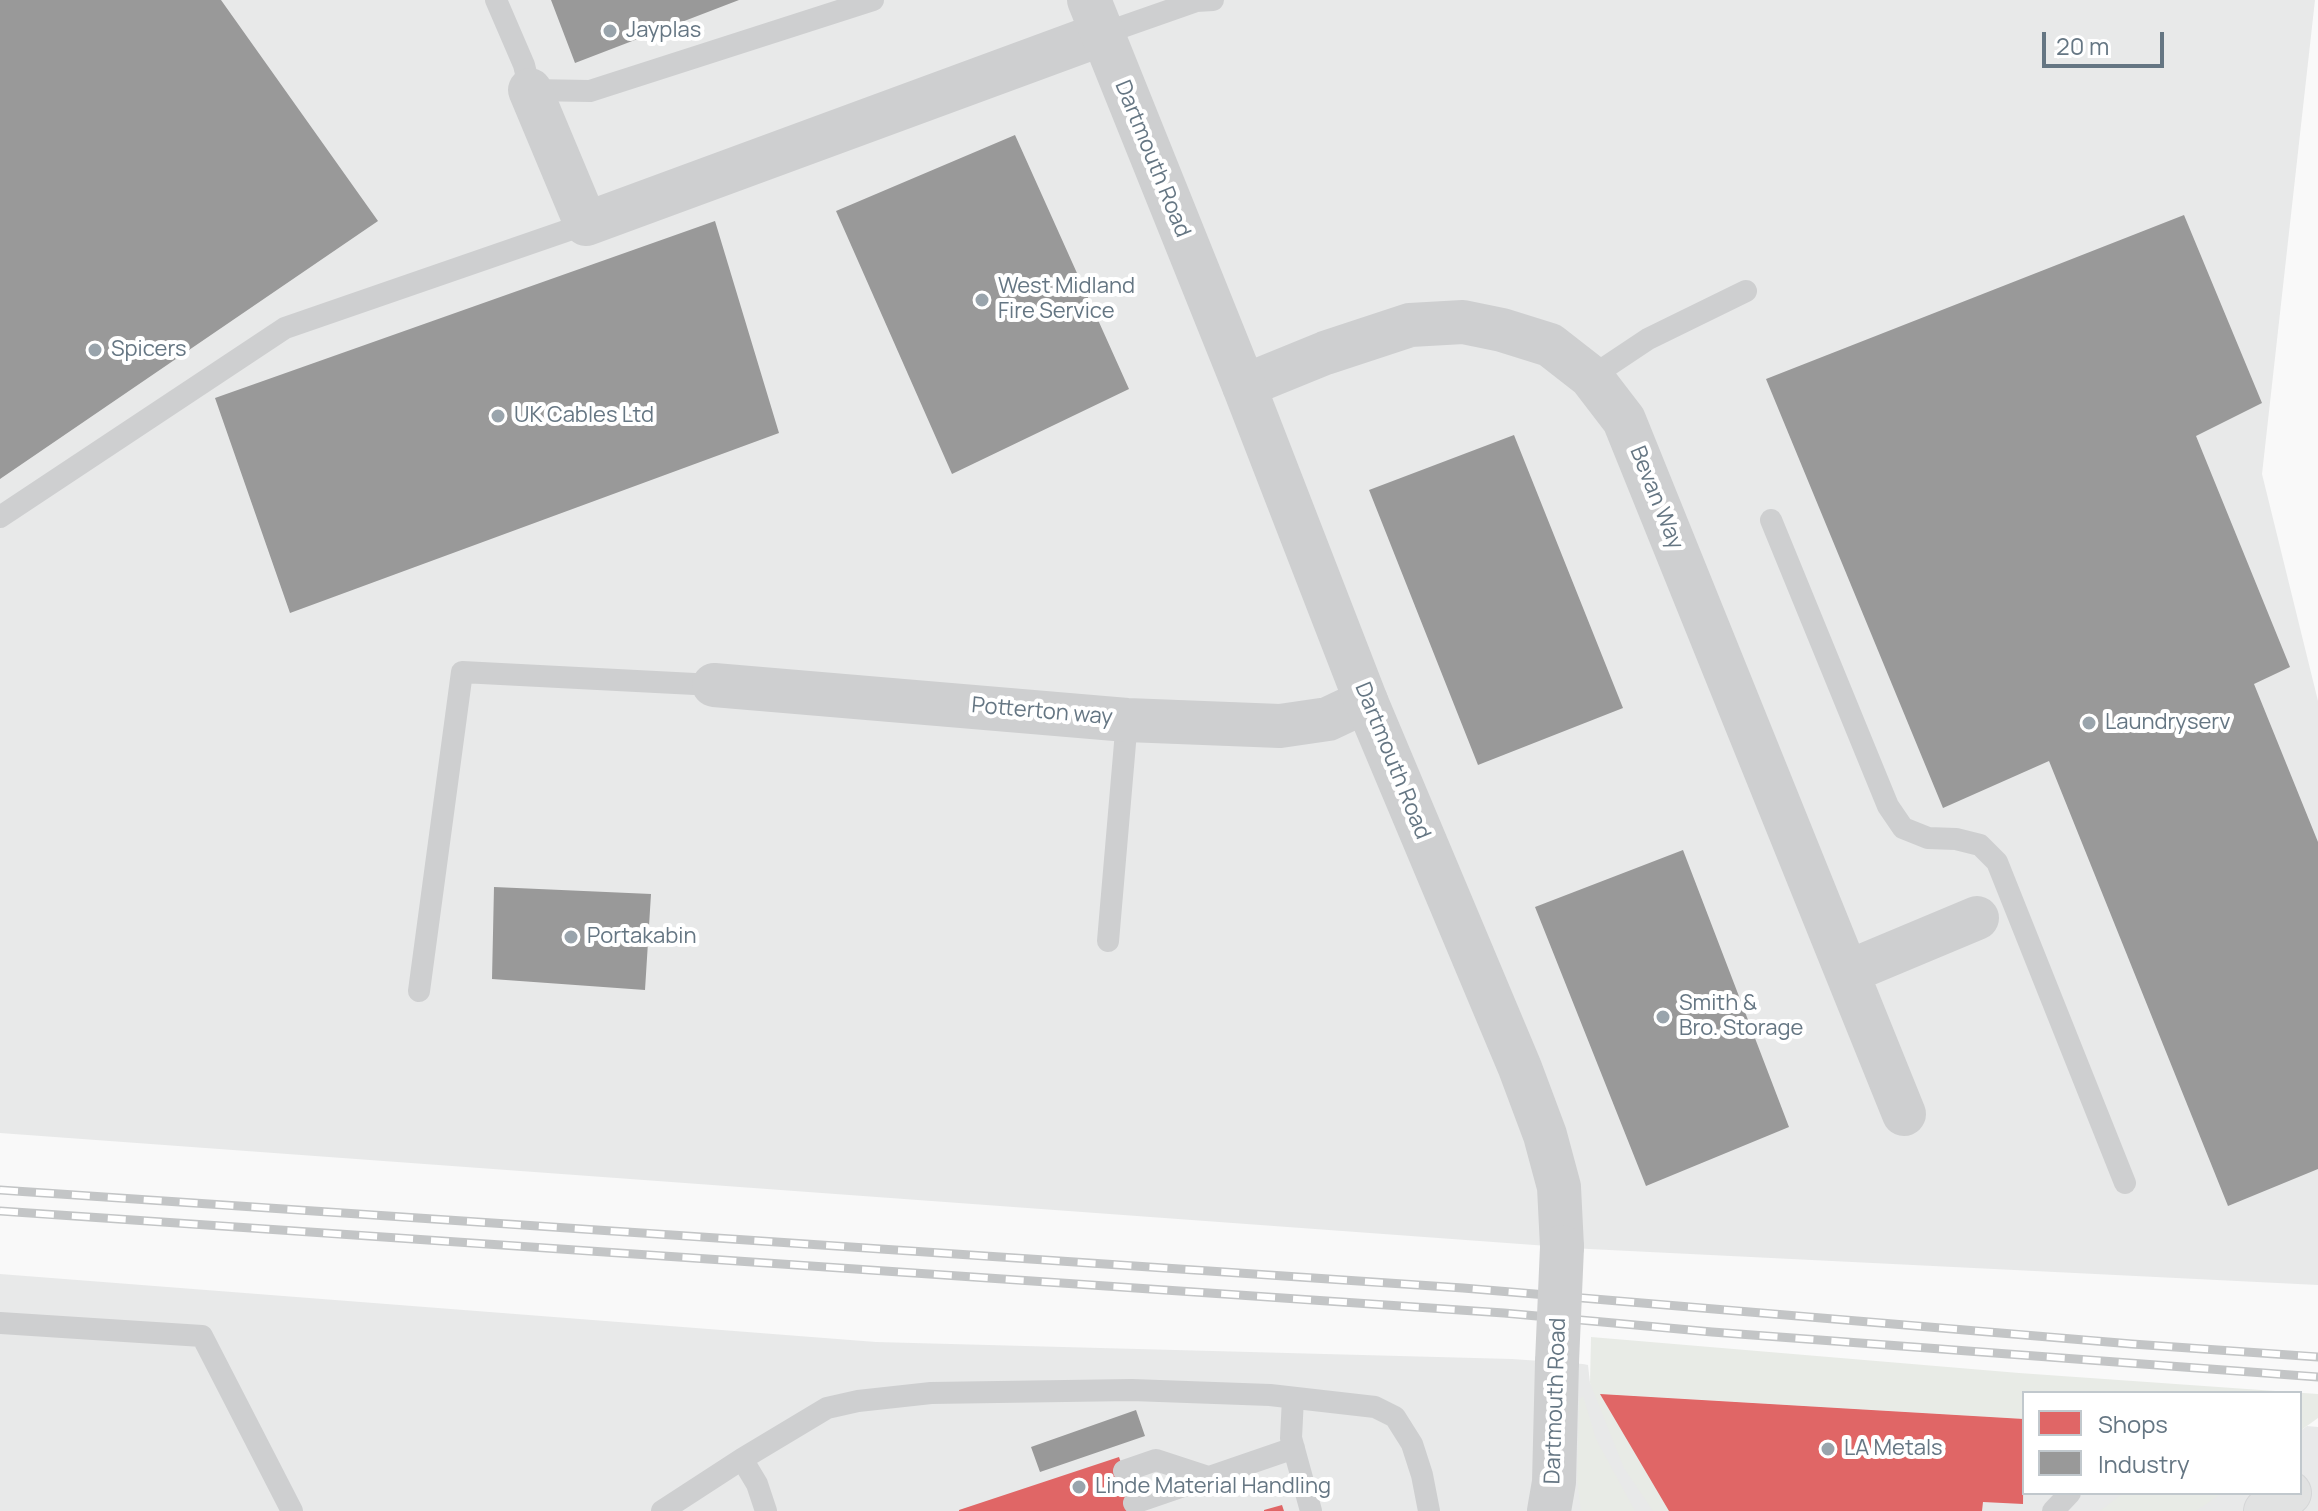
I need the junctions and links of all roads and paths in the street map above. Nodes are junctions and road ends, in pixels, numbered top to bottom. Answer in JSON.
{"nodes":[{"id":1,"x":496,"y":0,"type":"edge"},
{"id":2,"x":873,"y":0,"type":"edge"},
{"id":3,"x":1213,"y":0,"type":"edge"},
{"id":4,"x":1095,"y":17,"type":"edge"},
{"id":5,"x":530,"y":90,"type":"junction"},
{"id":6,"x":586,"y":224,"type":"junction"},
{"id":7,"x":1746,"y":291,"type":"dead end"},
{"id":8,"x":1591,"y":377,"type":"junction"},
{"id":9,"x":1244,"y":386,"type":"junction"},
{"id":10,"x":0,"y":517,"type":"edge"},
{"id":11,"x":1771,"y":520,"type":"dead end"},
{"id":12,"x":714,"y":685,"type":"joint"},
{"id":13,"x":1366,"y":701,"type":"junction"},
{"id":14,"x":1127,"y":720,"type":"junction"},
{"id":15,"x":1996,"y":911,"type":"junction"},
{"id":16,"x":1108,"y":941,"type":"dead end"},
{"id":17,"x":1848,"y":972,"type":"junction"},
{"id":18,"x":419,"y":991,"type":"dead end"},
{"id":19,"x":1904,"y":1114,"type":"dead end"},
{"id":20,"x":2125,"y":1183,"type":"dead end"},
{"id":21,"x":0,"y":1323,"type":"edge"},
{"id":22,"x":1293,"y":1398,"type":"junction"},
{"id":23,"x":1294,"y":1448,"type":"junction"},
{"id":24,"x":748,"y":1455,"type":"junction"},
{"id":25,"x":2318,"y":1470,"type":"edge"},
{"id":26,"x":1124,"y":1471,"type":"dead end"},
{"id":27,"x":1208,"y":1477,"type":"junction"},
{"id":28,"x":2302,"y":1482,"type":"edge"},
{"id":29,"x":2068,"y":1495,"type":"edge"},
{"id":30,"x":2286,"y":1495,"type":"edge"},
{"id":31,"x":1134,"y":1503,"type":"dead end"},
{"id":32,"x":292,"y":1511,"type":"edge"},
{"id":33,"x":662,"y":1511,"type":"edge"},
{"id":34,"x":766,"y":1511,"type":"edge"},
{"id":35,"x":1311,"y":1511,"type":"edge"},
{"id":36,"x":1429,"y":1511,"type":"edge"},
{"id":37,"x":1549,"y":1511,"type":"edge"},
{"id":38,"x":2053,"y":1511,"type":"edge"},
{"id":39,"x":2266,"y":1511,"type":"edge"}],
"edges":[{"from":1,"to":5,"type":"lane"},
{"from":2,"to":5,"type":"lane"},
{"from":3,"to":4,"type":"lane"},
{"from":4,"to":6,"type":"street"},
{"from":4,"to":9,"type":"street","name":"Dartmouth Road"},
{"from":5,"to":6,"type":"street"},
{"from":6,"to":10,"type":"lane"},
{"from":7,"to":8,"type":"lane"},
{"from":8,"to":9,"type":"street","name":"Bevan Way"},
{"from":8,"to":17,"type":"street","name":"Bevan Way"},
{"from":9,"to":13,"type":"street","name":"Dartmouth Road"},
{"from":11,"to":15,"type":"lane"},
{"from":12,"to":14,"type":"street","name":"Potterton way"},
{"from":12,"to":18,"type":"lane"},
{"from":13,"to":14,"type":"street","name":"Potterton way"},
{"from":13,"to":37,"type":"street","name":"Dartmouth Road","bridge":true},
{"from":14,"to":16,"type":"lane"},
{"from":15,"to":17,"type":"street"},
{"from":15,"to":20,"type":"lane"},
{"from":17,"to":19,"type":"street","name":"Bevan Way"},
{"from":21,"to":32,"type":"lane"},
{"from":22,"to":23,"type":"lane"},
{"from":22,"to":24,"type":"lane"},
{"from":22,"to":36,"type":"lane"},
{"from":23,"to":27,"type":"lane"},
{"from":23,"to":35,"type":"lane"},
{"from":24,"to":33,"type":"lane"},
{"from":24,"to":34,"type":"lane"},
{"from":25,"to":28,"type":"main road"},
{"from":26,"to":27,"type":"lane"},
{"from":27,"to":31,"type":"lane"},
{"from":29,"to":38,"type":"lane"},
{"from":30,"to":39,"type":"main road"}]}
